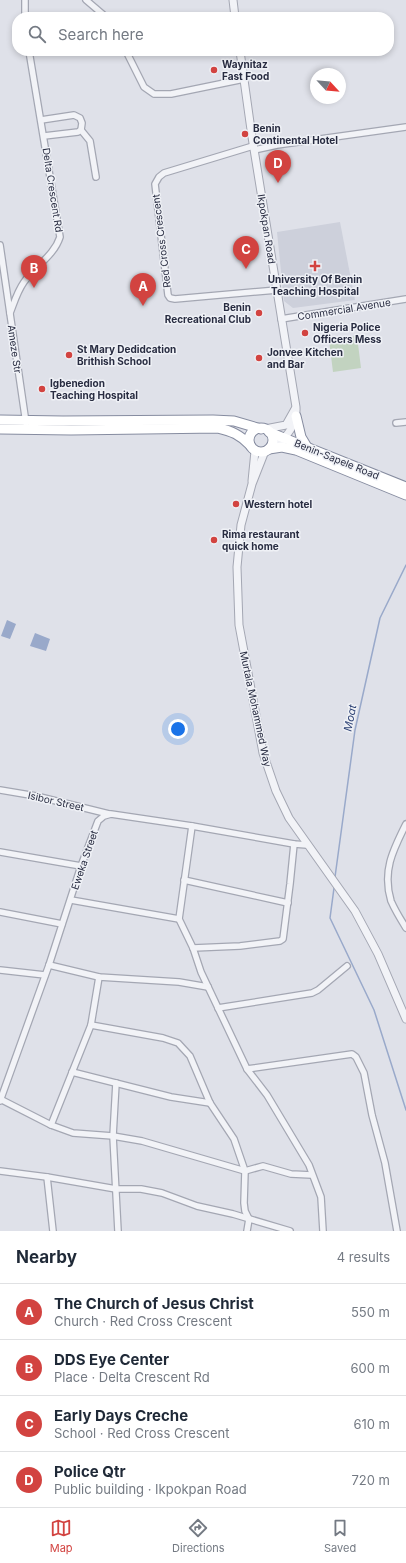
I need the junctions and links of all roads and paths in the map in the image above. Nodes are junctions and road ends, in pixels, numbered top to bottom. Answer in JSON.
{"nodes":[{"id":1,"x":25,"y":0,"type":"edge"},
{"id":2,"x":86,"y":0,"type":"edge"},
{"id":3,"x":233,"y":0,"type":"edge"},
{"id":4,"x":25,"y":12,"type":"edge"},
{"id":5,"x":100,"y":12,"type":"edge"},
{"id":6,"x":234,"y":12,"type":"edge"},
{"id":7,"x":30,"y":56,"type":"edge"},
{"id":8,"x":128,"y":56,"type":"edge"},
{"id":9,"x":241,"y":56,"type":"edge"},
{"id":10,"x":244,"y":79,"type":"junction"},
{"id":11,"x":42,"y":120,"type":"junction"},
{"id":12,"x":406,"y":126,"type":"edge"},
{"id":13,"x":80,"y":131,"type":"junction"},
{"id":14,"x":44,"y":136,"type":"junction"},
{"id":15,"x":254,"y":148,"type":"junction"},
{"id":16,"x":96,"y":177,"type":"dead end"},
{"id":17,"x":0,"y":245,"type":"edge"},
{"id":18,"x":277,"y":290,"type":"junction"},
{"id":19,"x":406,"y":299,"type":"edge"},
{"id":20,"x":10,"y":314,"type":"junction"},
{"id":21,"x":281,"y":319,"type":"junction"},
{"id":22,"x":296,"y":411,"type":"junction"},
{"id":23,"x":0,"y":420,"type":"edge"},
{"id":24,"x":406,"y":422,"type":"edge"},
{"id":25,"x":396,"y":423,"type":"dead end"},
{"id":26,"x":26,"y":425,"type":"junction"},
{"id":27,"x":0,"y":429,"type":"edge"},
{"id":28,"x":265,"y":430,"type":"junction"},
{"id":29,"x":285,"y":438,"type":"junction"},
{"id":30,"x":306,"y":447,"type":"junction"},
{"id":31,"x":252,"y":448,"type":"junction"},
{"id":32,"x":269,"y":449,"type":"junction"},
{"id":33,"x":252,"y":484,"type":"junction"},
{"id":34,"x":406,"y":487,"type":"edge"},
{"id":35,"x":406,"y":495,"type":"edge"},
{"id":36,"x":0,"y":790,"type":"edge"},
{"id":37,"x":111,"y":814,"type":"junction"},
{"id":38,"x":406,"y":824,"type":"edge"},
{"id":39,"x":192,"y":826,"type":"junction"},
{"id":40,"x":294,"y":844,"type":"junction"},
{"id":41,"x":307,"y":845,"type":"junction"},
{"id":42,"x":0,"y":852,"type":"edge"},
{"id":43,"x":81,"y":866,"type":"junction"},
{"id":44,"x":184,"y":880,"type":"junction"},
{"id":45,"x":71,"y":900,"type":"junction"},
{"id":46,"x":288,"y":903,"type":"junction"},
{"id":47,"x":0,"y":912,"type":"edge"},
{"id":48,"x":179,"y":919,"type":"junction"},
{"id":49,"x":62,"y":924,"type":"junction"},
{"id":50,"x":406,"y":928,"type":"edge"},
{"id":51,"x":193,"y":948,"type":"junction"},
{"id":52,"x":49,"y":965,"type":"junction"},
{"id":53,"x":347,"y":966,"type":"dead end"},
{"id":54,"x":0,"y":970,"type":"edge"},
{"id":55,"x":45,"y":975,"type":"junction"},
{"id":56,"x":99,"y":976,"type":"junction"},
{"id":57,"x":208,"y":987,"type":"junction"},
{"id":58,"x":218,"y":1008,"type":"junction"},
{"id":59,"x":406,"y":1019,"type":"edge"},
{"id":60,"x":91,"y":1025,"type":"junction"},
{"id":61,"x":247,"y":1069,"type":"junction"},
{"id":62,"x":72,"y":1072,"type":"junction"},
{"id":63,"x":116,"y":1083,"type":"junction"},
{"id":64,"x":0,"y":1100,"type":"edge"},
{"id":65,"x":210,"y":1103,"type":"junction"},
{"id":66,"x":51,"y":1125,"type":"junction"},
{"id":67,"x":113,"y":1136,"type":"junction"},
{"id":68,"x":0,"y":1170,"type":"edge"},
{"id":69,"x":245,"y":1171,"type":"junction"},
{"id":70,"x":312,"y":1175,"type":"junction"},
{"id":71,"x":48,"y":1177,"type":"junction"},
{"id":72,"x":116,"y":1189,"type":"junction"},
{"id":73,"x":249,"y":1219,"type":"junction"},
{"id":74,"x":53,"y":1231,"type":"edge"},
{"id":75,"x":118,"y":1231,"type":"edge"},
{"id":76,"x":247,"y":1231,"type":"edge"},
{"id":77,"x":290,"y":1231,"type":"edge"},
{"id":78,"x":323,"y":1231,"type":"edge"},
{"id":79,"x":397,"y":1231,"type":"edge"}],
"edges":[{"from":1,"to":4,"type":"street"},
{"from":2,"to":5,"type":"street"},
{"from":3,"to":6,"type":"street"},
{"from":7,"to":11,"type":"street","name":"Delta Crescent Rd"},
{"from":8,"to":10,"type":"street"},
{"from":9,"to":10,"type":"street","name":"Ikpokpan Road"},
{"from":10,"to":15,"type":"street","name":"Ikpokpan Road"},
{"from":11,"to":13,"type":"street"},
{"from":11,"to":14,"type":"street","name":"Delta Crescent Rd"},
{"from":12,"to":15,"type":"street","name":"Red Cross Crescent"},
{"from":13,"to":14,"type":"street"},
{"from":13,"to":16,"type":"street"},
{"from":14,"to":20,"type":"street","name":"Delta Crescent Rd"},
{"from":15,"to":18,"type":"street","name":"Ikpokpan Road"},
{"from":15,"to":18,"type":"street","name":"Red Cross Crescent"},
{"from":17,"to":20,"type":"street","name":"Ameze Str"},
{"from":18,"to":21,"type":"street","name":"Ikpokpan Road"},
{"from":19,"to":21,"type":"street","name":"Commercial Avenue"},
{"from":20,"to":26,"type":"street","name":"Ameze Str"},
{"from":21,"to":22,"type":"street","name":"Ikpokpan Road"},
{"from":22,"to":28,"type":"street"},
{"from":22,"to":29,"type":"street"},
{"from":22,"to":30,"type":"highway"},
{"from":23,"to":26,"type":"highway"},
{"from":24,"to":25,"type":"street"},
{"from":26,"to":27,"type":"highway"},
{"from":26,"to":28,"type":"highway","name":"Benin-Sapele Road"},
{"from":26,"to":31,"type":"highway"},
{"from":28,"to":29,"type":"highway","name":"Benin-Sapele Road"},
{"from":28,"to":31,"type":"highway"},
{"from":28,"to":32,"type":"highway"},
{"from":29,"to":30,"type":"highway","name":"Benin-Sapele Road"},
{"from":29,"to":32,"type":"street"},
{"from":30,"to":34,"type":"highway","name":"Benin-Sapele Road"},
{"from":31,"to":32,"type":"highway"},
{"from":31,"to":33,"type":"street"},
{"from":32,"to":33,"type":"street"},
{"from":32,"to":35,"type":"highway","name":"Benin-Sapele Road"},
{"from":33,"to":41,"type":"street","name":"Murtala Mohammed Way"},
{"from":36,"to":37,"type":"street","name":"Isibor Street"},
{"from":37,"to":39,"type":"street"},
{"from":37,"to":43,"type":"street","name":"Eweka Street"},
{"from":38,"to":50,"type":"street"},
{"from":39,"to":40,"type":"street"},
{"from":39,"to":44,"type":"street"},
{"from":40,"to":41,"type":"street"},
{"from":40,"to":46,"type":"street"},
{"from":41,"to":59,"type":"street","name":"Murtala Mohammed Way"},
{"from":42,"to":43,"type":"street"},
{"from":43,"to":45,"type":"street","name":"Eweka Street"},
{"from":44,"to":46,"type":"street"},
{"from":44,"to":48,"type":"street"},
{"from":45,"to":48,"type":"street"},
{"from":45,"to":49,"type":"street","name":"Eweka Street"},
{"from":46,"to":51,"type":"street"},
{"from":47,"to":49,"type":"street"},
{"from":48,"to":51,"type":"street"},
{"from":49,"to":52,"type":"street","name":"Eweka Street"},
{"from":51,"to":57,"type":"street"},
{"from":52,"to":55,"type":"street","name":"Eweka Street"},
{"from":52,"to":56,"type":"street"},
{"from":53,"to":58,"type":"street"},
{"from":54,"to":55,"type":"street"},
{"from":55,"to":64,"type":"street","name":"Eweka Street"},
{"from":56,"to":57,"type":"street"},
{"from":56,"to":60,"type":"street"},
{"from":57,"to":58,"type":"street"},
{"from":58,"to":61,"type":"street"},
{"from":60,"to":62,"type":"street"},
{"from":60,"to":65,"type":"street"},
{"from":61,"to":70,"type":"street"},
{"from":61,"to":79,"type":"street"},
{"from":62,"to":63,"type":"street"},
{"from":62,"to":66,"type":"street"},
{"from":63,"to":65,"type":"street"},
{"from":63,"to":67,"type":"street"},
{"from":64,"to":66,"type":"street"},
{"from":65,"to":69,"type":"street"},
{"from":66,"to":67,"type":"street"},
{"from":67,"to":69,"type":"street"},
{"from":67,"to":72,"type":"street"},
{"from":68,"to":71,"type":"street"},
{"from":69,"to":70,"type":"street"},
{"from":69,"to":73,"type":"street"},
{"from":70,"to":78,"type":"street"},
{"from":71,"to":72,"type":"street"},
{"from":71,"to":74,"type":"street"},
{"from":72,"to":73,"type":"street"},
{"from":72,"to":75,"type":"street"},
{"from":73,"to":76,"type":"street"},
{"from":73,"to":77,"type":"street"}]}
